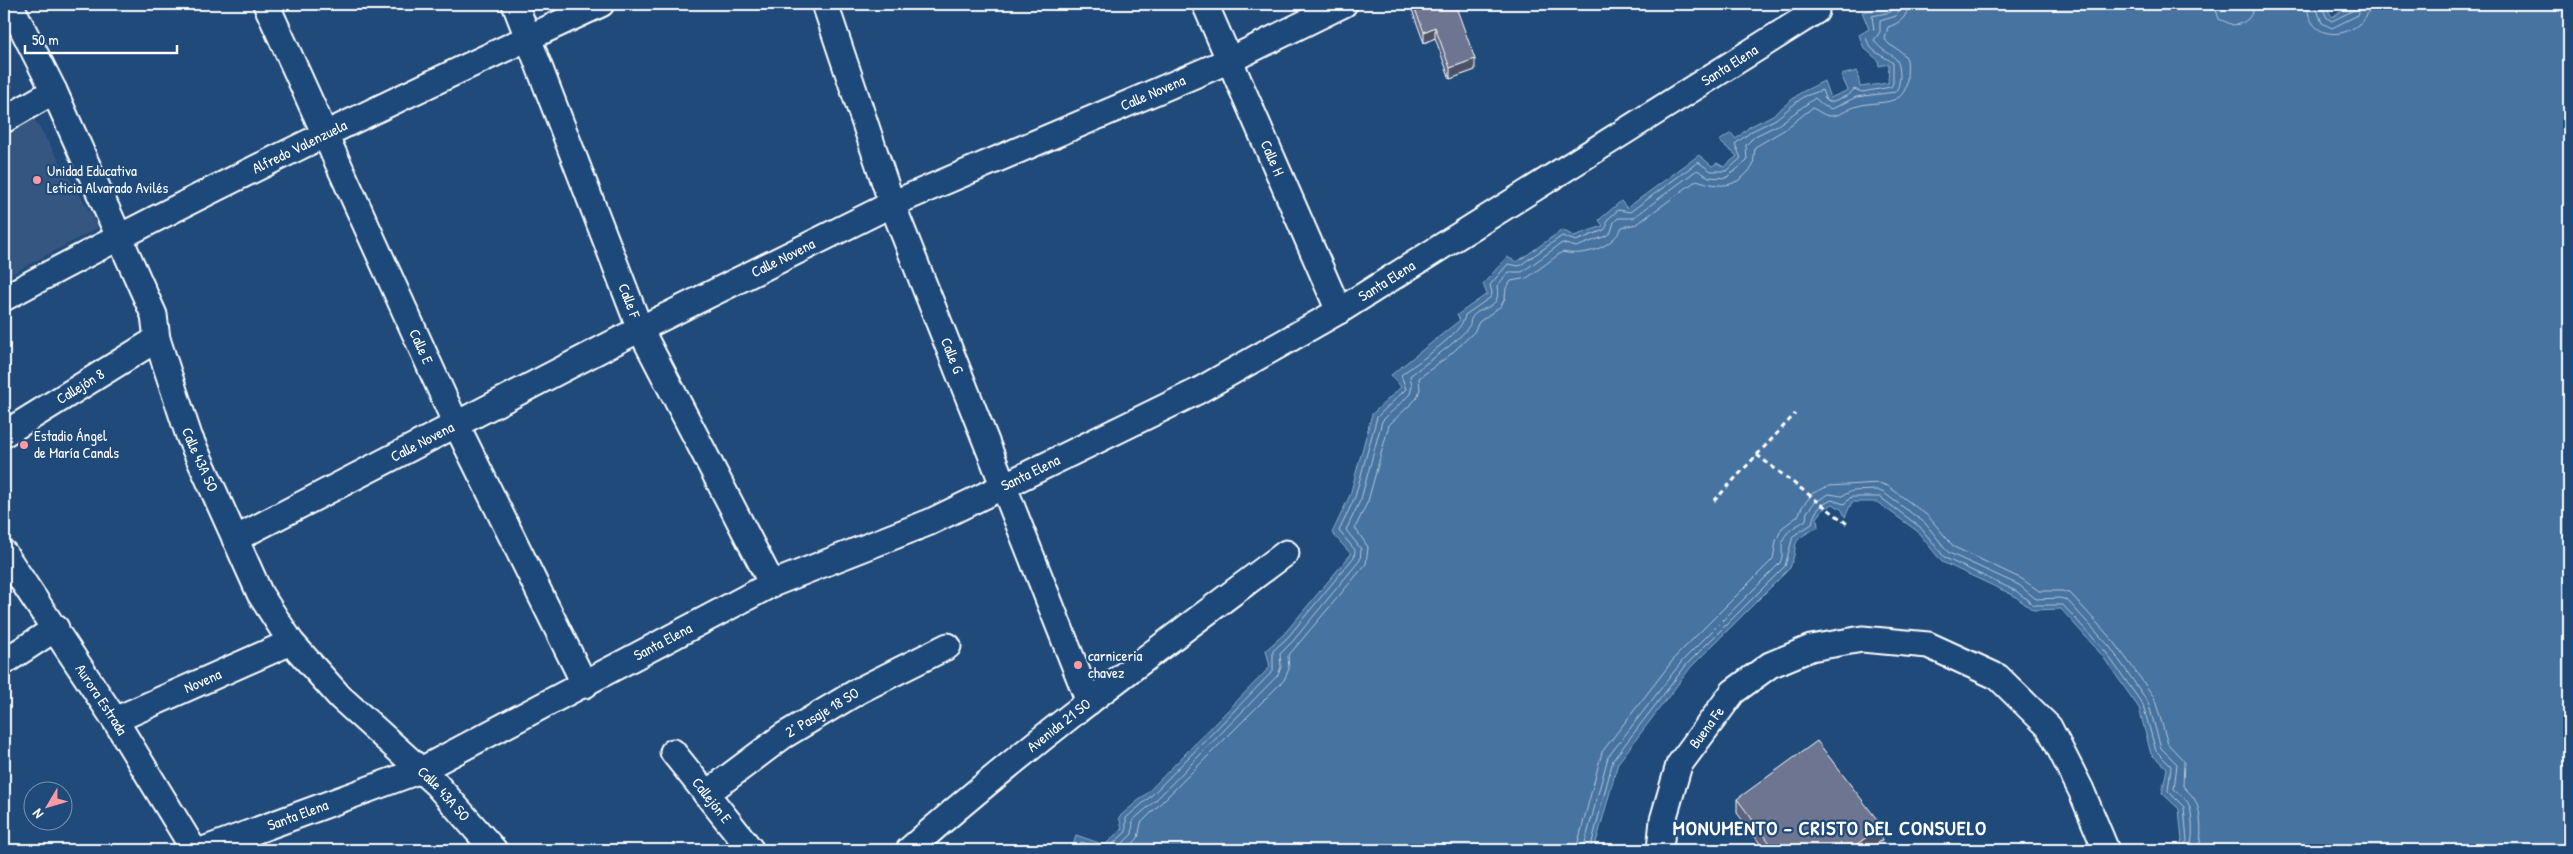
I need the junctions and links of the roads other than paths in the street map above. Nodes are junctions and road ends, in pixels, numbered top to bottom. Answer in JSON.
{"nodes":[{"id":1,"x":10,"y":4,"type":"edge"},
{"id":2,"x":266,"y":4,"type":"edge"},
{"id":3,"x":515,"y":4,"type":"edge"},
{"id":4,"x":601,"y":4,"type":"edge"},
{"id":5,"x":825,"y":4,"type":"edge"},
{"id":6,"x":1205,"y":4,"type":"edge"},
{"id":7,"x":1344,"y":4,"type":"edge"},
{"id":8,"x":1814,"y":8,"type":"edge"},
{"id":9,"x":529,"y":37,"type":"junction"},
{"id":10,"x":1230,"y":60,"type":"junction"},
{"id":11,"x":54,"y":91,"type":"junction"},
{"id":12,"x":4,"y":120,"type":"edge"},
{"id":13,"x":324,"y":133,"type":"junction"},
{"id":14,"x":892,"y":204,"type":"junction"},
{"id":15,"x":119,"y":236,"type":"junction"},
{"id":16,"x":4,"y":298,"type":"edge"},
{"id":17,"x":1339,"y":311,"type":"junction"},
{"id":18,"x":640,"y":329,"type":"junction"},
{"id":19,"x":157,"y":339,"type":"junction"},
{"id":20,"x":456,"y":424,"type":"junction"},
{"id":21,"x":4,"y":434,"type":"edge"},
{"id":22,"x":1004,"y":487,"type":"junction"},
{"id":23,"x":235,"y":540,"type":"junction"},
{"id":24,"x":4,"y":553,"type":"edge"},
{"id":25,"x":1286,"y":553,"type":"dead end"},
{"id":26,"x":772,"y":584,"type":"junction"},
{"id":27,"x":56,"y":628,"type":"junction"},
{"id":28,"x":291,"y":642,"type":"junction"},
{"id":29,"x":948,"y":646,"type":"dead end"},
{"id":30,"x":4,"y":662,"type":"edge"},
{"id":31,"x":585,"y":685,"type":"junction"},
{"id":32,"x":1089,"y":702,"type":"junction"},
{"id":33,"x":115,"y":720,"type":"junction"},
{"id":34,"x":673,"y":752,"type":"dead end"},
{"id":35,"x":421,"y":770,"type":"junction"},
{"id":36,"x":706,"y":794,"type":"junction"},
{"id":37,"x":194,"y":850,"type":"edge"},
{"id":38,"x":203,"y":850,"type":"edge"},
{"id":39,"x":494,"y":850,"type":"edge"},
{"id":40,"x":751,"y":850,"type":"edge"},
{"id":41,"x":909,"y":850,"type":"edge"},
{"id":42,"x":1660,"y":850,"type":"edge"},
{"id":43,"x":2106,"y":850,"type":"edge"}],
"edges":[{"from":1,"to":11,"type":"street","name":"Calle 43A SO"},
{"from":2,"to":13,"type":"street","name":"Calle E"},
{"from":3,"to":9,"type":"street","name":"Calle F"},
{"from":4,"to":9,"type":"street","name":"Alfredo Valenzuela"},
{"from":5,"to":14,"type":"street","name":"Calle G"},
{"from":6,"to":10,"type":"street","name":"Calle H"},
{"from":7,"to":10,"type":"street","name":"Calle Novena"},
{"from":8,"to":17,"type":"street","name":"Santa Elena"},
{"from":9,"to":13,"type":"street","name":"Alfredo Valenzuela"},
{"from":9,"to":18,"type":"street","name":"Calle F"},
{"from":10,"to":14,"type":"street","name":"Calle Novena"},
{"from":10,"to":17,"type":"street","name":"Calle H"},
{"from":11,"to":12,"type":"street"},
{"from":11,"to":15,"type":"street","name":"Calle 43A SO"},
{"from":13,"to":15,"type":"street","name":"Alfredo Valenzuela"},
{"from":13,"to":20,"type":"street","name":"Calle E"},
{"from":14,"to":18,"type":"street","name":"Calle Novena"},
{"from":14,"to":22,"type":"street","name":"Calle G"},
{"from":15,"to":16,"type":"street","name":"Alfredo Valenzuela"},
{"from":15,"to":19,"type":"street","name":"Calle 43A SO"},
{"from":17,"to":22,"type":"street","name":"Santa Elena"},
{"from":18,"to":20,"type":"street","name":"Calle Novena"},
{"from":18,"to":26,"type":"street","name":"Calle F"},
{"from":19,"to":21,"type":"street","name":"Callejón 8"},
{"from":19,"to":23,"type":"street","name":"Calle 43A SO"},
{"from":20,"to":23,"type":"street","name":"Calle Novena"},
{"from":20,"to":31,"type":"street","name":"Calle E"},
{"from":22,"to":26,"type":"street","name":"Santa Elena"},
{"from":22,"to":32,"type":"street","name":"Calle G"},
{"from":23,"to":28,"type":"street","name":"Calle 43A SO"},
{"from":24,"to":27,"type":"street","name":"Aurora Estrada"},
{"from":25,"to":32,"type":"street","name":"Avenida 21 SO"},
{"from":26,"to":31,"type":"street","name":"Santa Elena"},
{"from":27,"to":30,"type":"street"},
{"from":27,"to":33,"type":"street","name":"Aurora Estrada"},
{"from":28,"to":33,"type":"street","name":"Novena"},
{"from":28,"to":35,"type":"street","name":"Calle 43A SO"},
{"from":29,"to":36,"type":"street","name":"2° Pasaje 18 SO"},
{"from":31,"to":35,"type":"street","name":"Santa Elena"},
{"from":32,"to":41,"type":"street","name":"Avenida 21 SO"},
{"from":33,"to":37,"type":"street","name":"Aurora Estrada"},
{"from":34,"to":36,"type":"street","name":"Callejón E"},
{"from":35,"to":38,"type":"street","name":"Santa Elena"},
{"from":35,"to":39,"type":"street","name":"Calle 43A SO"},
{"from":36,"to":40,"type":"street","name":"Callejón E"},
{"from":42,"to":43,"type":"street","name":"Buena Fe"}]}
